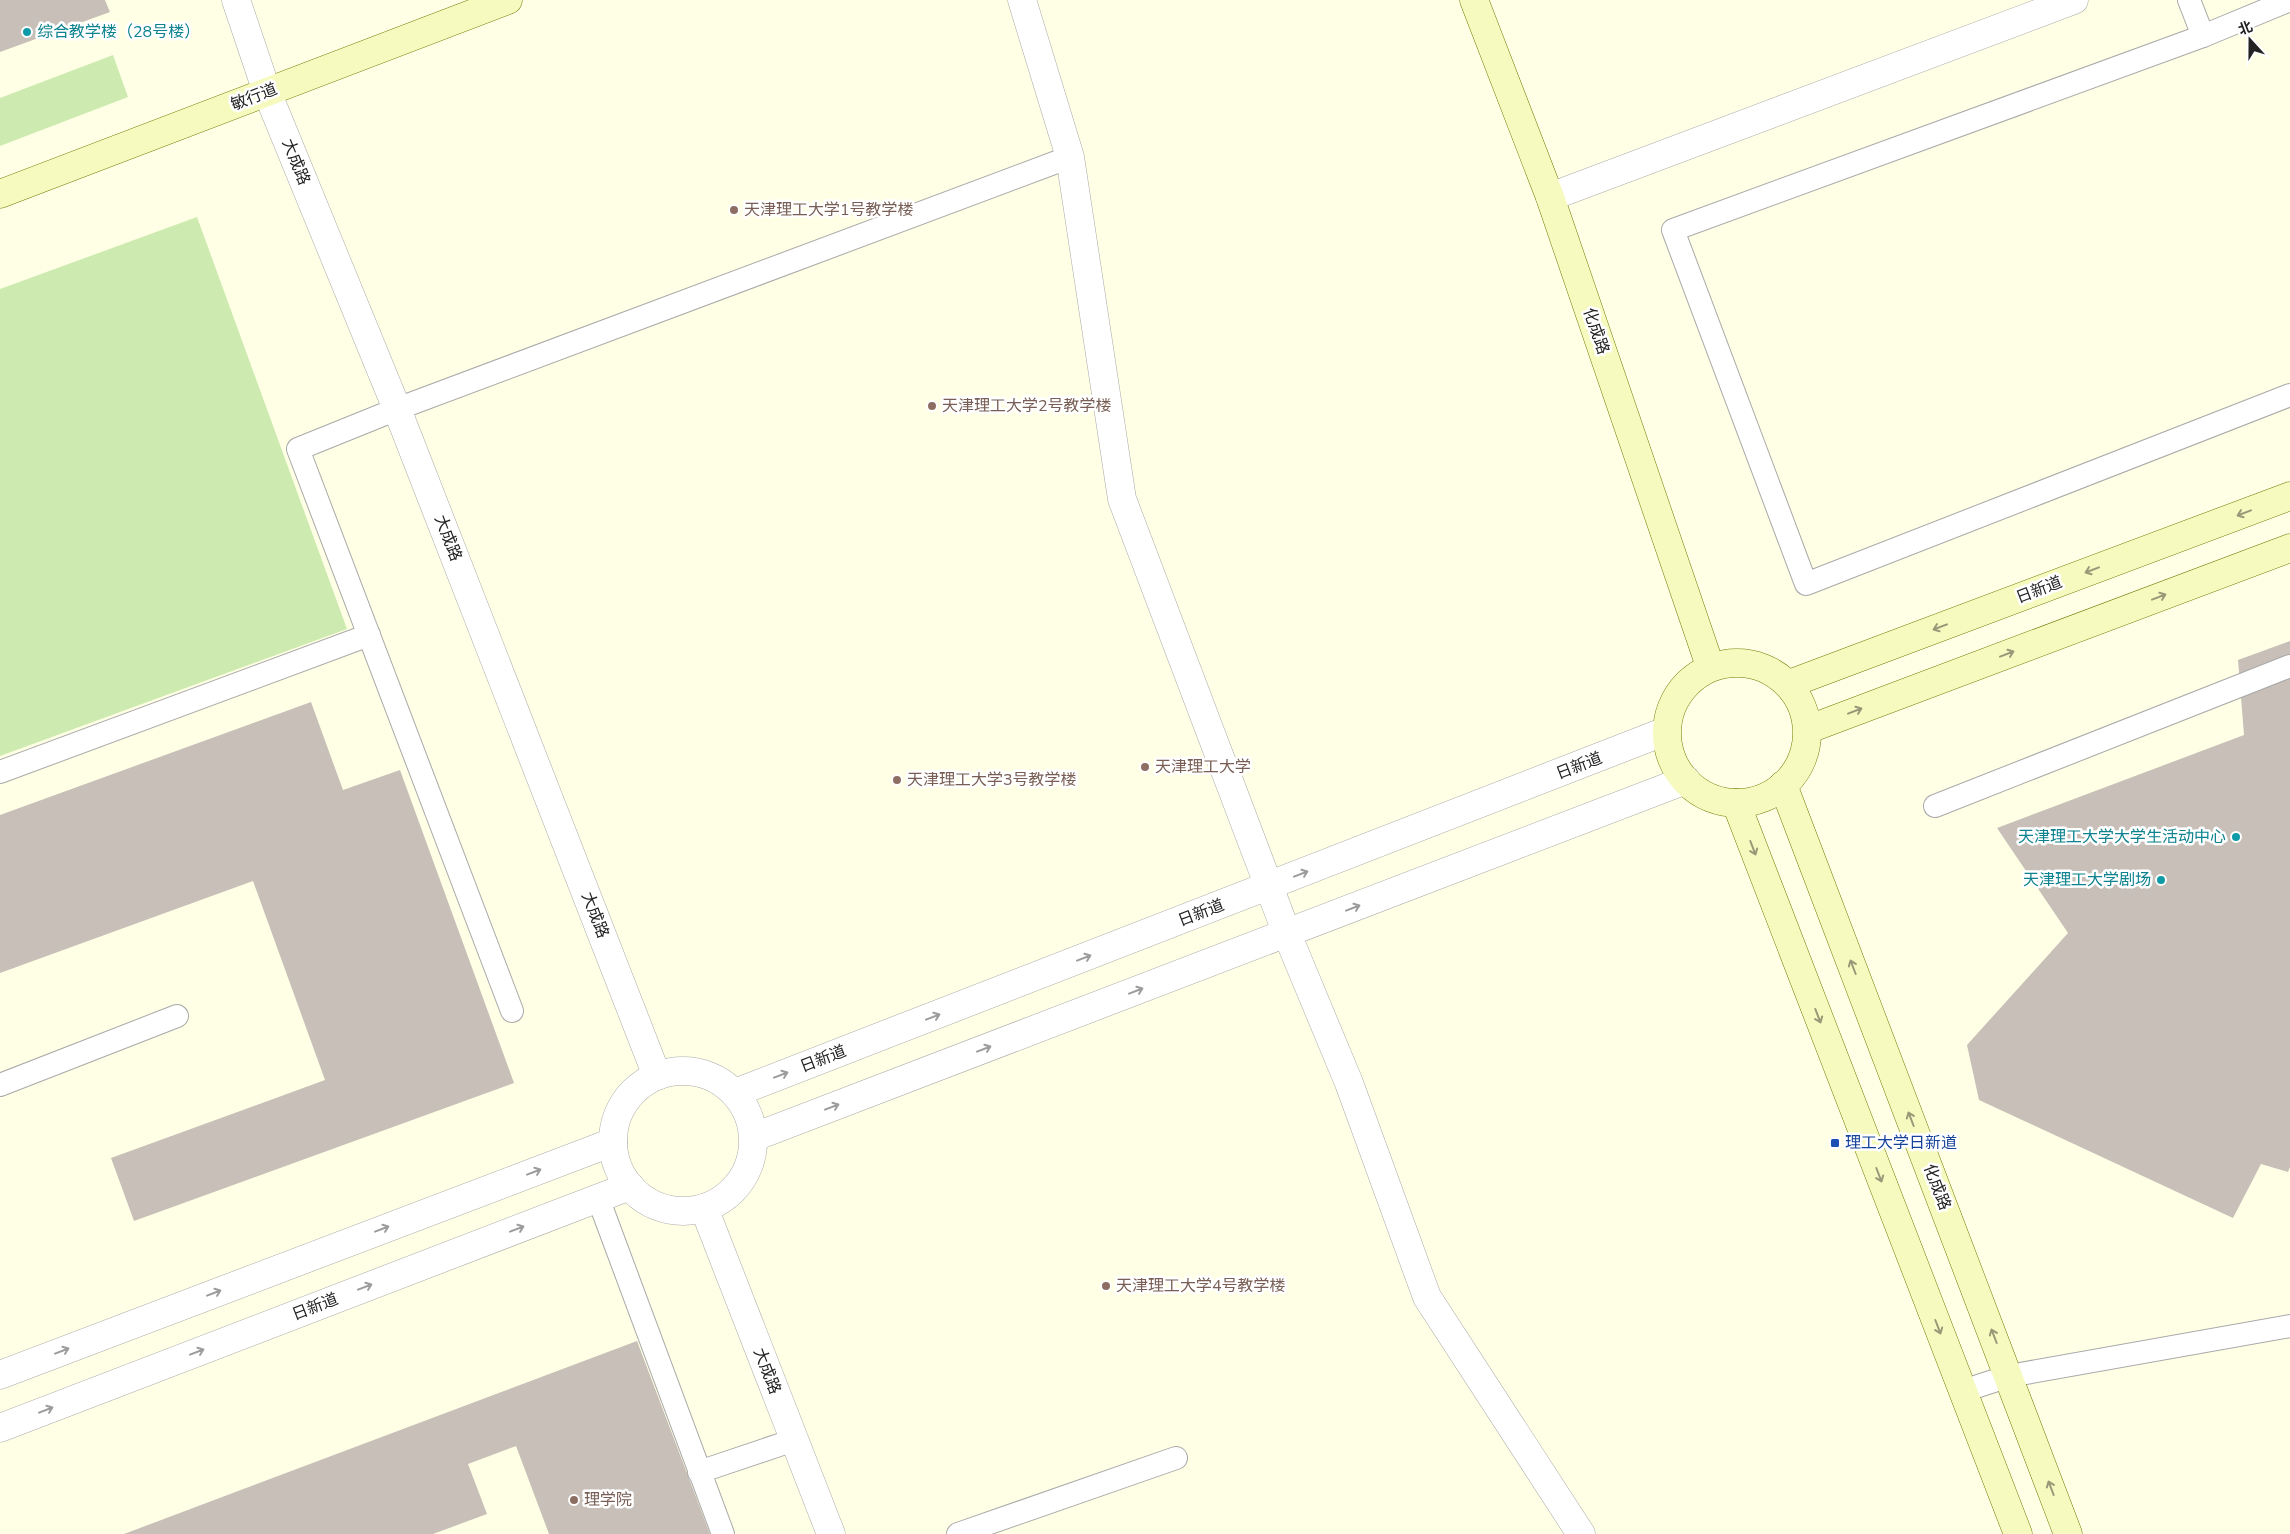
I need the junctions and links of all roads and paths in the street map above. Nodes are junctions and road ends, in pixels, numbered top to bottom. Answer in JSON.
{"nodes":[{"id":1,"x":236,"y":0,"type":"edge"},
{"id":2,"x":508,"y":0,"type":"edge"},
{"id":3,"x":1022,"y":0,"type":"edge"},
{"id":4,"x":1474,"y":0,"type":"edge"},
{"id":5,"x":2074,"y":0,"type":"edge"},
{"id":6,"x":2189,"y":0,"type":"edge"},
{"id":7,"x":2290,"y":0,"type":"edge"},
{"id":8,"x":2203,"y":36,"type":"junction"},
{"id":9,"x":267,"y":92,"type":"junction"},
{"id":10,"x":1070,"y":157,"type":"junction"},
{"id":11,"x":0,"y":194,"type":"edge"},
{"id":12,"x":1550,"y":197,"type":"junction"},
{"id":13,"x":2290,"y":395,"type":"edge"},
{"id":14,"x":397,"y":409,"type":"junction"},
{"id":15,"x":2290,"y":496,"type":"edge"},
{"id":16,"x":2290,"y":548,"type":"edge"},
{"id":17,"x":369,"y":635,"type":"junction"},
{"id":18,"x":1710,"y":666,"type":"junction"},
{"id":19,"x":2290,"y":666,"type":"edge"},
{"id":20,"x":1789,"y":684,"type":"junction"},
{"id":21,"x":1809,"y":728,"type":"junction"},
{"id":22,"x":1666,"y":731,"type":"junction"},
{"id":23,"x":0,"y":772,"type":"edge"},
{"id":24,"x":1686,"y":780,"type":"junction"},
{"id":25,"x":1783,"y":785,"type":"junction"},
{"id":26,"x":1736,"y":803,"type":"junction"},
{"id":27,"x":1934,"y":806,"type":"dead end"},
{"id":28,"x":1269,"y":887,"type":"junction"},
{"id":29,"x":1287,"y":934,"type":"junction"},
{"id":30,"x":512,"y":1011,"type":"dead end"},
{"id":31,"x":177,"y":1016,"type":"dead end"},
{"id":32,"x":657,"y":1076,"type":"junction"},
{"id":33,"x":0,"y":1084,"type":"edge"},
{"id":34,"x":736,"y":1092,"type":"junction"},
{"id":35,"x":754,"y":1137,"type":"junction"},
{"id":36,"x":613,"y":1142,"type":"junction"},
{"id":37,"x":630,"y":1186,"type":"junction"},
{"id":38,"x":598,"y":1198,"type":"junction"},
{"id":39,"x":704,"y":1208,"type":"junction"},
{"id":40,"x":2290,"y":1326,"type":"edge"},
{"id":41,"x":0,"y":1375,"type":"edge"},
{"id":42,"x":2009,"y":1376,"type":"junction"},
{"id":43,"x":1963,"y":1391,"type":"junction"},
{"id":44,"x":0,"y":1428,"type":"edge"},
{"id":45,"x":794,"y":1440,"type":"junction"},
{"id":46,"x":1176,"y":1458,"type":"dead end"},
{"id":47,"x":700,"y":1472,"type":"junction"},
{"id":48,"x":723,"y":1534,"type":"edge"},
{"id":49,"x":831,"y":1534,"type":"edge"},
{"id":50,"x":958,"y":1534,"type":"edge"},
{"id":51,"x":1581,"y":1534,"type":"edge"},
{"id":52,"x":2018,"y":1534,"type":"edge"},
{"id":53,"x":2068,"y":1534,"type":"edge"}],
"edges":[{"from":1,"to":9,"type":"street","name":"大成路"},
{"from":2,"to":9,"type":"street","name":"敏行道"},
{"from":3,"to":10,"type":"street"},
{"from":4,"to":12,"type":"street","name":"化成路"},
{"from":5,"to":12,"type":"street"},
{"from":6,"to":8,"type":"lane"},
{"from":7,"to":8,"type":"lane"},
{"from":8,"to":13,"type":"lane"},
{"from":9,"to":11,"type":"street","name":"敏行道"},
{"from":9,"to":14,"type":"street","name":"大成路"},
{"from":10,"to":14,"type":"lane"},
{"from":10,"to":28,"type":"street"},
{"from":12,"to":18,"type":"street","name":"化成路"},
{"from":14,"to":17,"type":"lane"},
{"from":14,"to":32,"type":"street","name":"大成路"},
{"from":15,"to":20,"type":"street","name":"日新道","one_way":true},
{"from":21,"to":16,"type":"street","one_way":true},
{"from":17,"to":23,"type":"lane"},
{"from":17,"to":30,"type":"lane"},
{"from":18,"to":20,"type":"street"},
{"from":18,"to":22,"type":"street"},
{"from":19,"to":27,"type":"lane"},
{"from":20,"to":21,"type":"street"},
{"from":21,"to":25,"type":"street"},
{"from":22,"to":24,"type":"street"},
{"from":28,"to":22,"type":"street","name":"日新道","one_way":true},
{"from":24,"to":26,"type":"street"},
{"from":29,"to":24,"type":"street","one_way":true},
{"from":25,"to":26,"type":"street"},
{"from":42,"to":25,"type":"street","name":"化成路","one_way":true},
{"from":26,"to":43,"type":"street","one_way":true},
{"from":28,"to":29,"type":"street"},
{"from":34,"to":28,"type":"street","name":"日新道","one_way":true},
{"from":35,"to":29,"type":"street","one_way":true},
{"from":29,"to":51,"type":"street"},
{"from":31,"to":33,"type":"lane"},
{"from":32,"to":34,"type":"street"},
{"from":32,"to":36,"type":"street"},
{"from":34,"to":35,"type":"street"},
{"from":35,"to":39,"type":"street"},
{"from":36,"to":37,"type":"street"},
{"from":41,"to":36,"type":"street","one_way":true},
{"from":37,"to":38,"type":"street","name":"日新道"},
{"from":37,"to":39,"type":"street"},
{"from":44,"to":38,"type":"street","name":"日新道","one_way":true},
{"from":38,"to":47,"type":"lane"},
{"from":39,"to":45,"type":"street","name":"大成路"},
{"from":40,"to":42,"type":"lane"},
{"from":42,"to":43,"type":"lane"},
{"from":53,"to":42,"type":"street","name":"化成路","one_way":true},
{"from":43,"to":52,"type":"street"},
{"from":45,"to":47,"type":"lane"},
{"from":45,"to":49,"type":"street","name":"大成路"},
{"from":46,"to":50,"type":"lane"},
{"from":47,"to":48,"type":"lane"}]}
